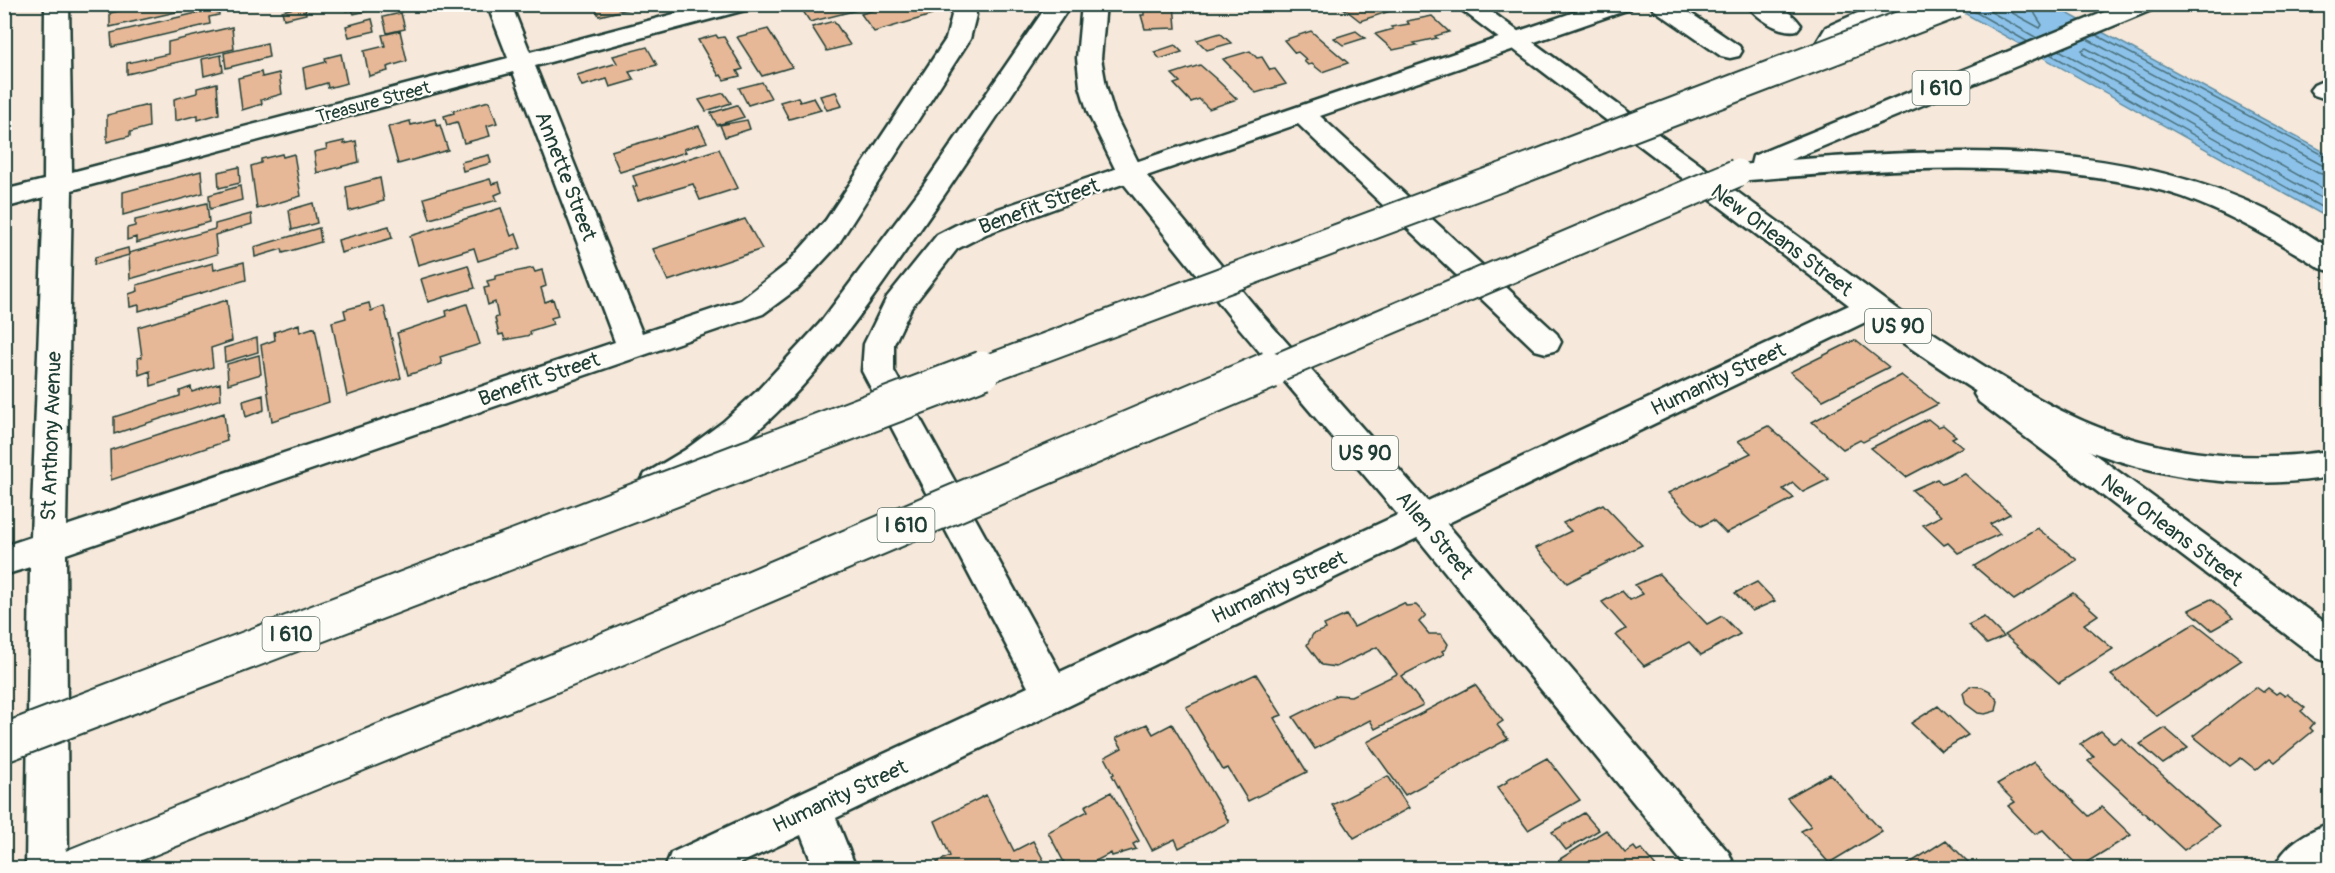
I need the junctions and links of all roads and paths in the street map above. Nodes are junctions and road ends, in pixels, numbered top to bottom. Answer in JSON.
{"nodes":[{"id":1,"x":57,"y":4,"type":"edge"},
{"id":2,"x":499,"y":4,"type":"edge"},
{"id":3,"x":741,"y":4,"type":"edge"},
{"id":4,"x":961,"y":4,"type":"edge"},
{"id":5,"x":1060,"y":4,"type":"edge"},
{"id":6,"x":1094,"y":4,"type":"edge"},
{"id":7,"x":1465,"y":4,"type":"edge"},
{"id":8,"x":1622,"y":4,"type":"edge"},
{"id":9,"x":1661,"y":4,"type":"edge"},
{"id":10,"x":1758,"y":4,"type":"edge"},
{"id":11,"x":1899,"y":4,"type":"edge"},
{"id":12,"x":1956,"y":4,"type":"edge"},
{"id":13,"x":2146,"y":4,"type":"edge"},
{"id":14,"x":1789,"y":25,"type":"dead end"},
{"id":15,"x":1515,"y":42,"type":"junction"},
{"id":16,"x":1730,"y":51,"type":"dead end"},
{"id":17,"x":1821,"y":55,"type":"junction"},
{"id":18,"x":522,"y":63,"type":"junction"},
{"id":19,"x":1303,"y":114,"type":"junction"},
{"id":20,"x":1130,"y":173,"type":"junction"},
{"id":21,"x":1737,"y":173,"type":"junction"},
{"id":22,"x":58,"y":185,"type":"junction"},
{"id":23,"x":4,"y":199,"type":"edge"},
{"id":24,"x":2331,"y":261,"type":"edge"},
{"id":25,"x":1871,"y":307,"type":"junction"},
{"id":26,"x":1546,"y":342,"type":"dead end"},
{"id":27,"x":632,"y":347,"type":"junction"},
{"id":28,"x":2331,"y":464,"type":"edge"},
{"id":29,"x":1422,"y":519,"type":"junction"},
{"id":30,"x":577,"y":524,"type":"junction"},
{"id":31,"x":48,"y":547,"type":"junction"},
{"id":32,"x":4,"y":561,"type":"edge"},
{"id":33,"x":2331,"y":647,"type":"edge"},
{"id":34,"x":1052,"y":695,"type":"junction"},
{"id":35,"x":4,"y":743,"type":"edge"},
{"id":36,"x":812,"y":809,"type":"junction"},
{"id":37,"x":2331,"y":843,"type":"edge"},
{"id":38,"x":47,"y":868,"type":"edge"},
{"id":39,"x":73,"y":868,"type":"edge"},
{"id":40,"x":686,"y":868,"type":"edge"},
{"id":41,"x":835,"y":868,"type":"edge"},
{"id":42,"x":1714,"y":868,"type":"edge"},
{"id":43,"x":2296,"y":868,"type":"edge"}],
"edges":[{"from":1,"to":22,"type":"main road","name":"St Anthony Avenue"},
{"from":2,"to":18,"type":"main road","name":"Annette Street"},
{"from":3,"to":18,"type":"main road","name":"Treasure Street"},
{"from":4,"to":27,"type":"main road","name":"Benefit Street"},
{"from":5,"to":30,"type":"main road","bridge":true},
{"from":6,"to":20,"type":"main road","name":"Allen Street","number":"US 90"},
{"from":7,"to":15,"type":"main road","name":"New Orleans Street","number":"US 90"},
{"from":8,"to":15,"type":"main road","name":"Benefit Street"},
{"from":9,"to":16,"type":"main road"},
{"from":10,"to":14,"type":"main road"},
{"from":11,"to":17,"type":"main road"},
{"from":12,"to":17,"type":"main road","number":"I 610","bridge":true},
{"from":13,"to":21,"type":"main road","number":"I 610"},
{"from":15,"to":19,"type":"main road","name":"Benefit Street"},
{"from":15,"to":25,"type":"main road","name":"New Orleans Street","number":"US 90"},
{"from":17,"to":30,"type":"main road","number":"I 610","bridge":true},
{"from":18,"to":22,"type":"main road","name":"Treasure Street"},
{"from":18,"to":27,"type":"main road","name":"Annette Street"},
{"from":19,"to":20,"type":"main road","name":"Benefit Street"},
{"from":19,"to":26,"type":"main road"},
{"from":20,"to":29,"type":"main road","name":"Allen Street","number":"US 90"},
{"from":20,"to":34,"type":"main road","name":"Benefit Street"},
{"from":21,"to":24,"type":"main road"},
{"from":21,"to":39,"type":"main road","number":"I 610","bridge":true},
{"from":22,"to":23,"type":"main road","name":"Treasure Street"},
{"from":22,"to":31,"type":"main road","name":"St Anthony Avenue"},
{"from":25,"to":28,"type":"main road"},
{"from":25,"to":29,"type":"main road","name":"Humanity Street"},
{"from":25,"to":33,"type":"main road","name":"New Orleans Street","number":"US 90"},
{"from":27,"to":31,"type":"main road","name":"Benefit Street"},
{"from":29,"to":34,"type":"main road","name":"Humanity Street"},
{"from":29,"to":42,"type":"main road","name":"Allen Street","number":"US 90"},
{"from":30,"to":35,"type":"main road","number":"I 610","bridge":true},
{"from":31,"to":32,"type":"main road","name":"Benefit Street"},
{"from":31,"to":38,"type":"main road","name":"St Anthony Avenue"},
{"from":34,"to":36,"type":"main road","name":"Humanity Street"},
{"from":36,"to":40,"type":"main road","name":"Humanity Street"},
{"from":36,"to":41,"type":"main road"},
{"from":37,"to":43,"type":"main road"}]}
